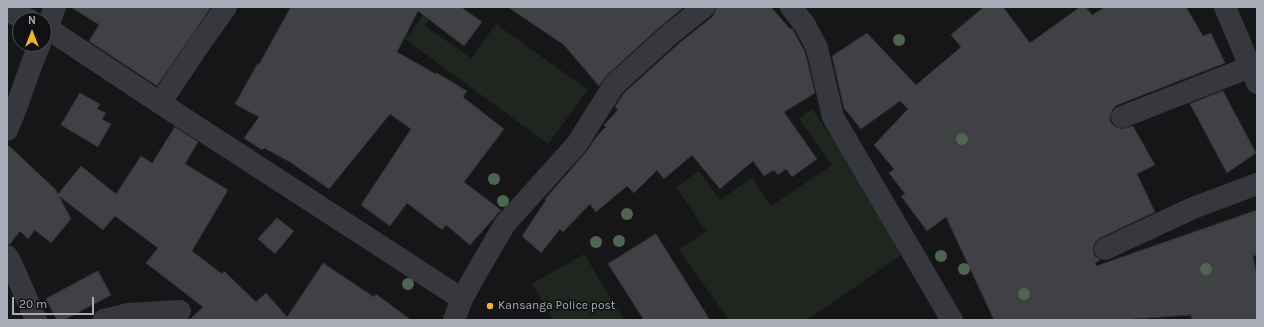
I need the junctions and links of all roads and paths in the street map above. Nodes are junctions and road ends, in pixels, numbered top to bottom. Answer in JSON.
{"nodes":[{"id":1,"x":226,"y":7,"type":"edge"},
{"id":2,"x":704,"y":7,"type":"edge"},
{"id":3,"x":791,"y":7,"type":"edge"},
{"id":4,"x":1225,"y":7,"type":"edge"},
{"id":5,"x":52,"y":38,"type":"edge"},
{"id":6,"x":35,"y":52,"type":"edge"},
{"id":7,"x":1253,"y":75,"type":"edge"},
{"id":8,"x":160,"y":103,"type":"junction"},
{"id":9,"x":1122,"y":117,"type":"dead end"},
{"id":10,"x":7,"y":130,"type":"edge"},
{"id":11,"x":1257,"y":184,"type":"edge"},
{"id":12,"x":1105,"y":250,"type":"dead end"},
{"id":13,"x":7,"y":256,"type":"edge"},
{"id":14,"x":462,"y":299,"type":"junction"},
{"id":15,"x":180,"y":311,"type":"dead end"},
{"id":16,"x":36,"y":320,"type":"edge"},
{"id":17,"x":104,"y":320,"type":"edge"},
{"id":18,"x":454,"y":320,"type":"edge"},
{"id":19,"x":952,"y":320,"type":"edge"}],
"edges":[{"from":1,"to":8,"type":"street"},
{"from":2,"to":14,"type":"street"},
{"from":3,"to":19,"type":"street"},
{"from":4,"to":7,"type":"street"},
{"from":5,"to":8,"type":"street"},
{"from":6,"to":10,"type":"street"},
{"from":7,"to":9,"type":"street"},
{"from":8,"to":14,"type":"street"},
{"from":11,"to":12,"type":"street"},
{"from":13,"to":16,"type":"street"},
{"from":14,"to":18,"type":"street"},
{"from":15,"to":17,"type":"street"}]}
